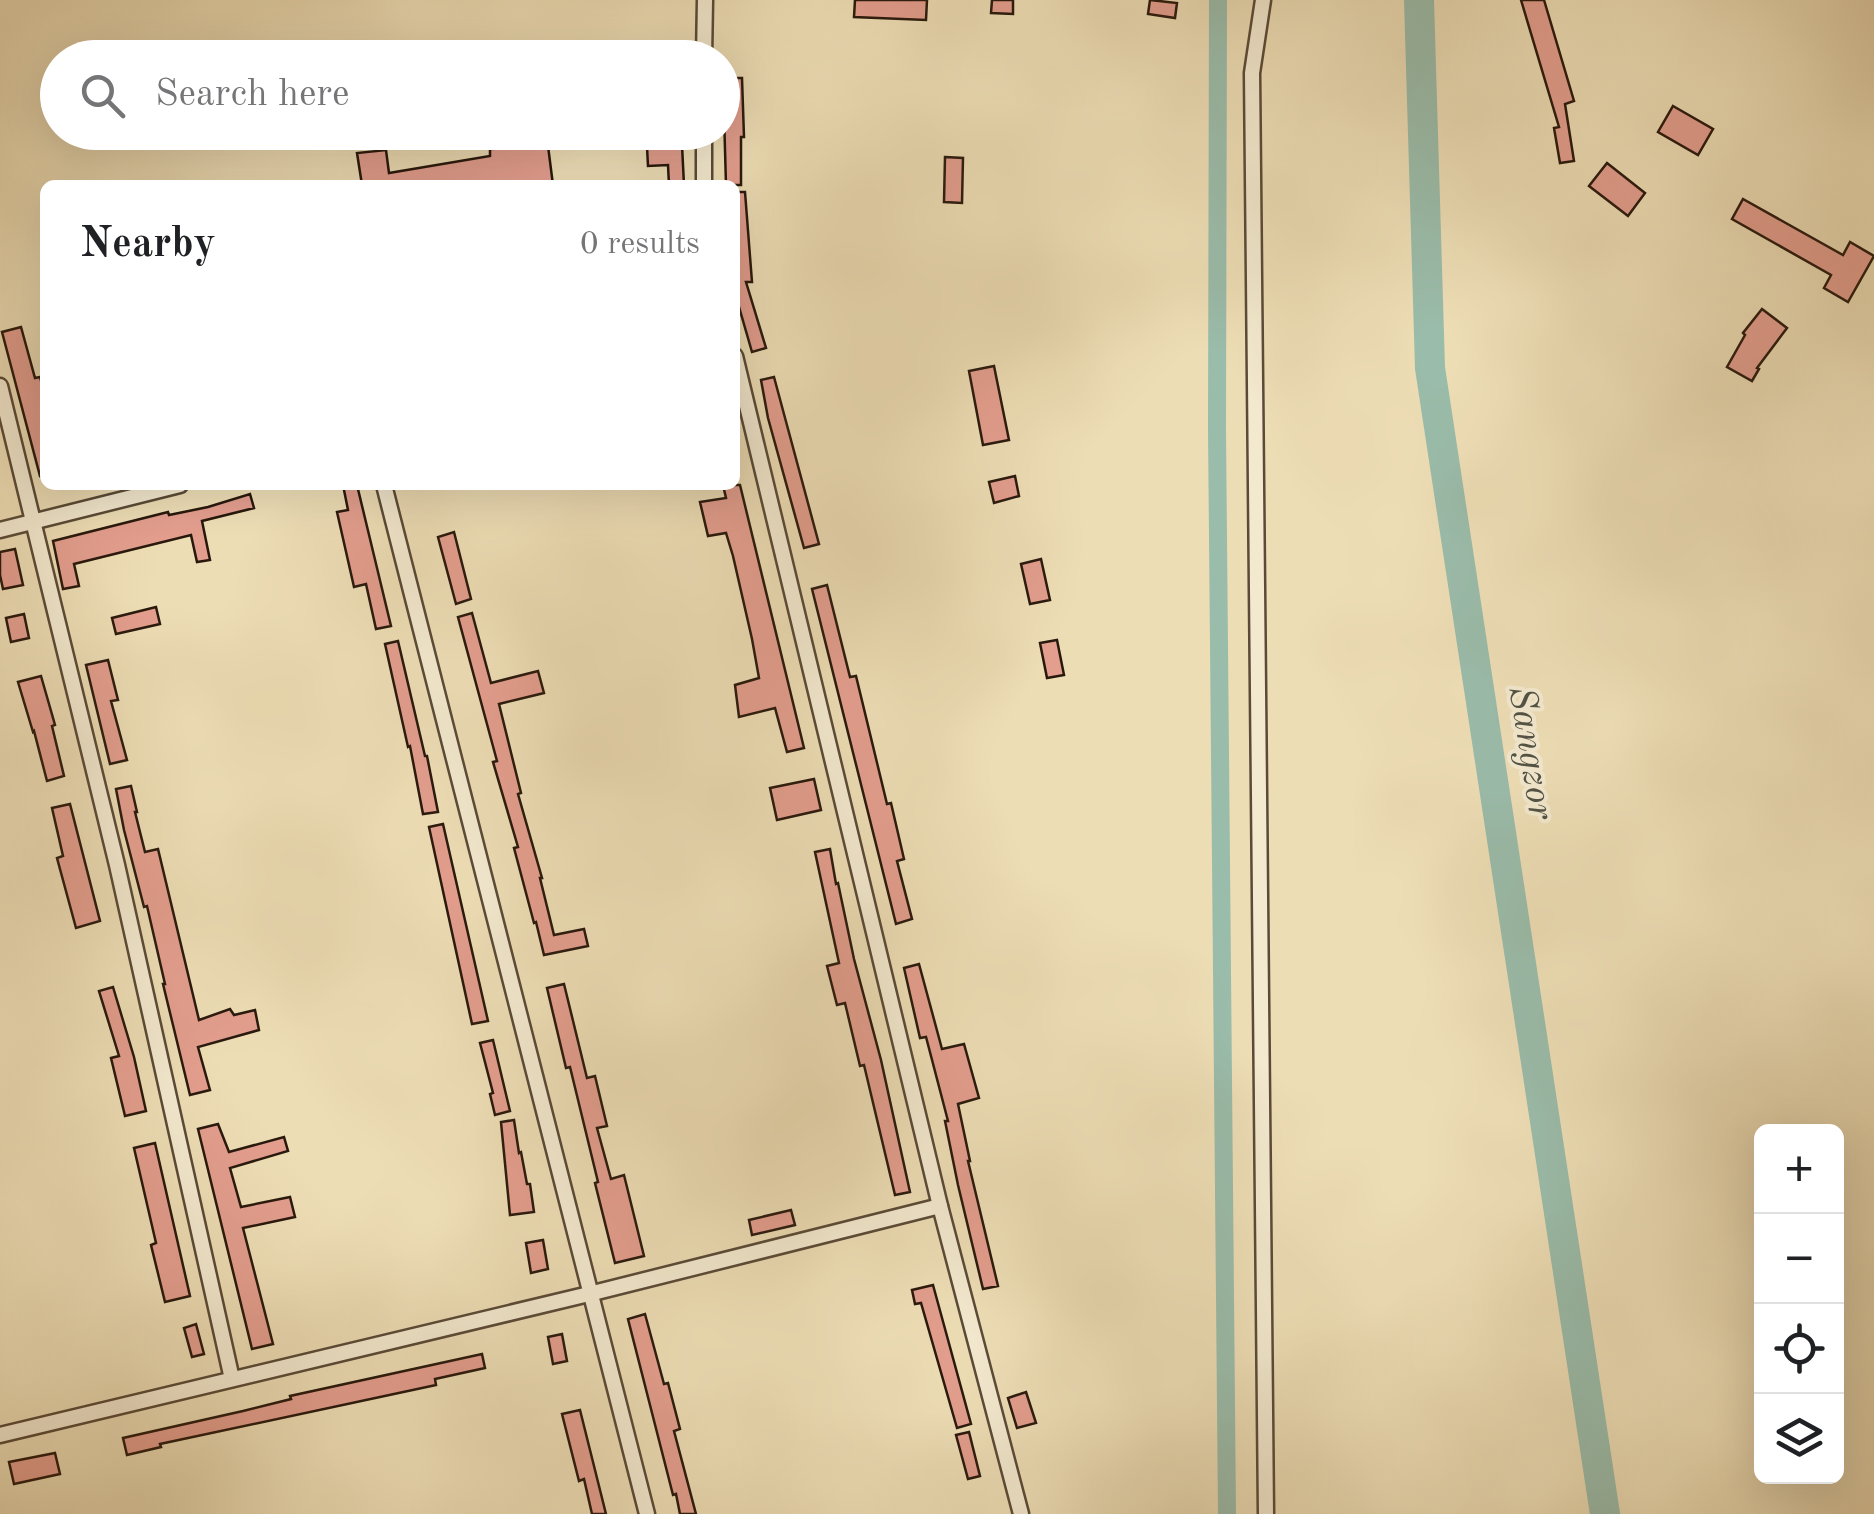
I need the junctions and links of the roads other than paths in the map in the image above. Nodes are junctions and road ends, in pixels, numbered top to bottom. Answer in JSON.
{"nodes":[{"id":1,"x":704,"y":0,"type":"edge"},
{"id":2,"x":1262,"y":0,"type":"edge"},
{"id":3,"x":704,"y":40,"type":"edge"},
{"id":4,"x":704,"y":150,"type":"edge"},
{"id":5,"x":704,"y":180,"type":"edge"},
{"id":6,"x":740,"y":377,"type":"edge"},
{"id":7,"x":0,"y":386,"type":"edge"},
{"id":8,"x":160,"y":490,"type":"edge"},
{"id":9,"x":385,"y":490,"type":"edge"},
{"id":10,"x":33,"y":522,"type":"junction"},
{"id":11,"x":0,"y":530,"type":"edge"},
{"id":12,"x":940,"y":1206,"type":"junction"},
{"id":13,"x":589,"y":1294,"type":"junction"},
{"id":14,"x":232,"y":1379,"type":"junction"},
{"id":15,"x":0,"y":1436,"type":"edge"},
{"id":16,"x":647,"y":1514,"type":"edge"},
{"id":17,"x":1020,"y":1514,"type":"edge"},
{"id":18,"x":1266,"y":1514,"type":"edge"}],
"edges":[{"from":1,"to":3,"type":"street"},
{"from":2,"to":18,"type":"street"},
{"from":4,"to":5,"type":"street"},
{"from":6,"to":12,"type":"street"},
{"from":7,"to":10,"type":"street"},
{"from":8,"to":10,"type":"street"},
{"from":9,"to":13,"type":"street"},
{"from":10,"to":11,"type":"street"},
{"from":10,"to":14,"type":"street"},
{"from":12,"to":13,"type":"street"},
{"from":12,"to":17,"type":"street"},
{"from":13,"to":14,"type":"street"},
{"from":13,"to":16,"type":"street"},
{"from":14,"to":15,"type":"street"}]}
